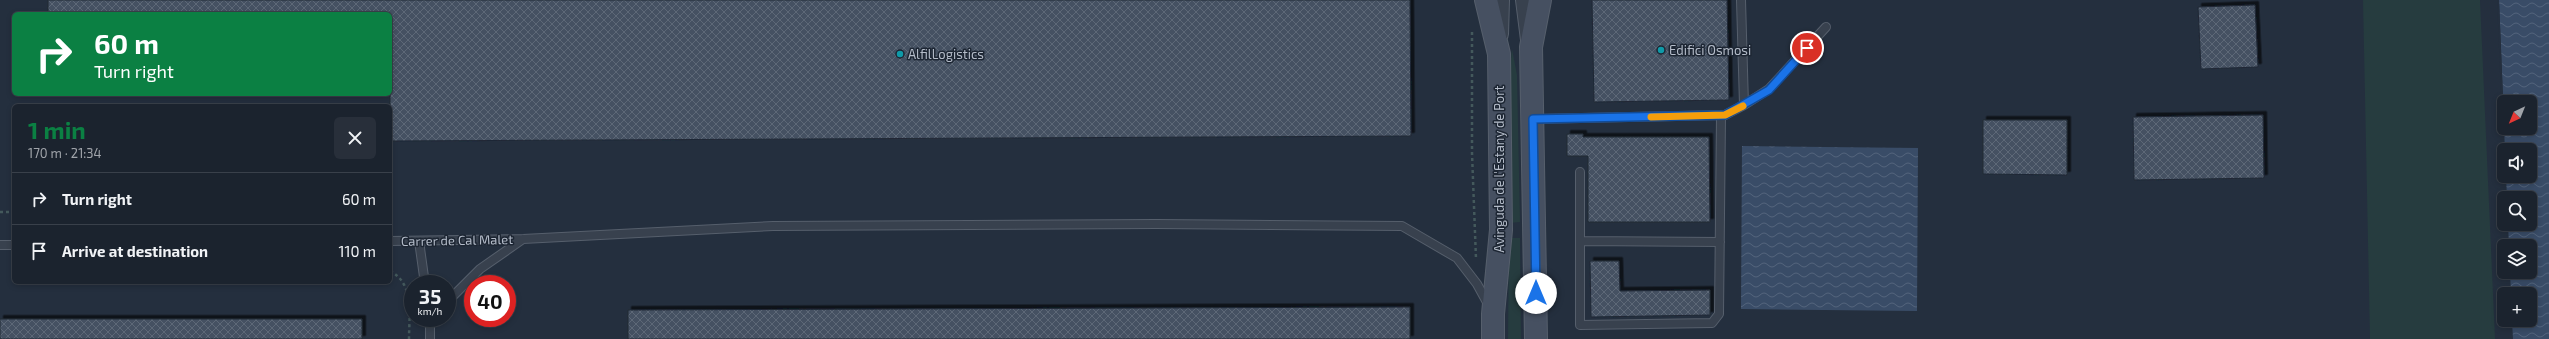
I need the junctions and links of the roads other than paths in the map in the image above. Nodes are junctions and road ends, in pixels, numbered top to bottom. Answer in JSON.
{"nodes":[{"id":1,"x":1486,"y":0,"type":"edge"},
{"id":2,"x":1501,"y":0,"type":"edge"},
{"id":3,"x":1524,"y":0,"type":"edge"},
{"id":4,"x":1540,"y":0,"type":"edge"},
{"id":5,"x":1741,"y":0,"type":"edge"},
{"id":6,"x":1826,"y":27,"type":"dead end"},
{"id":7,"x":1530,"y":47,"type":"junction"},
{"id":8,"x":1499,"y":54,"type":"junction"},
{"id":9,"x":1744,"y":105,"type":"junction"},
{"id":10,"x":1721,"y":115,"type":"junction"},
{"id":11,"x":1533,"y":119,"type":"junction"},
{"id":12,"x":1580,"y":172,"type":"dead end"},
{"id":13,"x":523,"y":239,"type":"junction"},
{"id":14,"x":420,"y":240,"type":"junction"},
{"id":15,"x":392,"y":241,"type":"edge"},
{"id":16,"x":1580,"y":241,"type":"junction"},
{"id":17,"x":1720,"y":242,"type":"junction"},
{"id":18,"x":0,"y":245,"type":"edge"},
{"id":19,"x":12,"y":245,"type":"edge"},
{"id":20,"x":424,"y":275,"type":"edge"},
{"id":21,"x":456,"y":293,"type":"edge"},
{"id":22,"x":1493,"y":314,"type":"junction"},
{"id":23,"x":430,"y":327,"type":"edge"},
{"id":24,"x":430,"y":339,"type":"edge"},
{"id":25,"x":1493,"y":339,"type":"edge"},
{"id":26,"x":1536,"y":339,"type":"edge"}],
"edges":[{"from":1,"to":8,"type":"street","name":"Avinguda de l'Estany de Port"},
{"from":2,"to":8,"type":"street"},
{"from":3,"to":7,"type":"street"},
{"from":4,"to":7,"type":"street"},
{"from":5,"to":9,"type":"lane"},
{"from":6,"to":9,"type":"lane"},
{"from":7,"to":11,"type":"street"},
{"from":8,"to":22,"type":"street","name":"Avinguda de l'Estany de Port"},
{"from":9,"to":10,"type":"lane"},
{"from":10,"to":11,"type":"lane"},
{"from":10,"to":17,"type":"lane"},
{"from":11,"to":26,"type":"street"},
{"from":12,"to":16,"type":"lane"},
{"from":13,"to":14,"type":"lane","name":"Carrer de Cal Malet"},
{"from":13,"to":21,"type":"lane"},
{"from":13,"to":22,"type":"lane","name":"Carrer de Cal Malet"},
{"from":14,"to":15,"type":"lane","name":"Carrer de Cal Malet"},
{"from":14,"to":20,"type":"lane"},
{"from":16,"to":17,"type":"lane"},
{"from":16,"to":17,"type":"lane"},
{"from":18,"to":19,"type":"lane"},
{"from":22,"to":25,"type":"street","name":"Avinguda de l'Estany de Port"},
{"from":23,"to":24,"type":"lane"}]}
